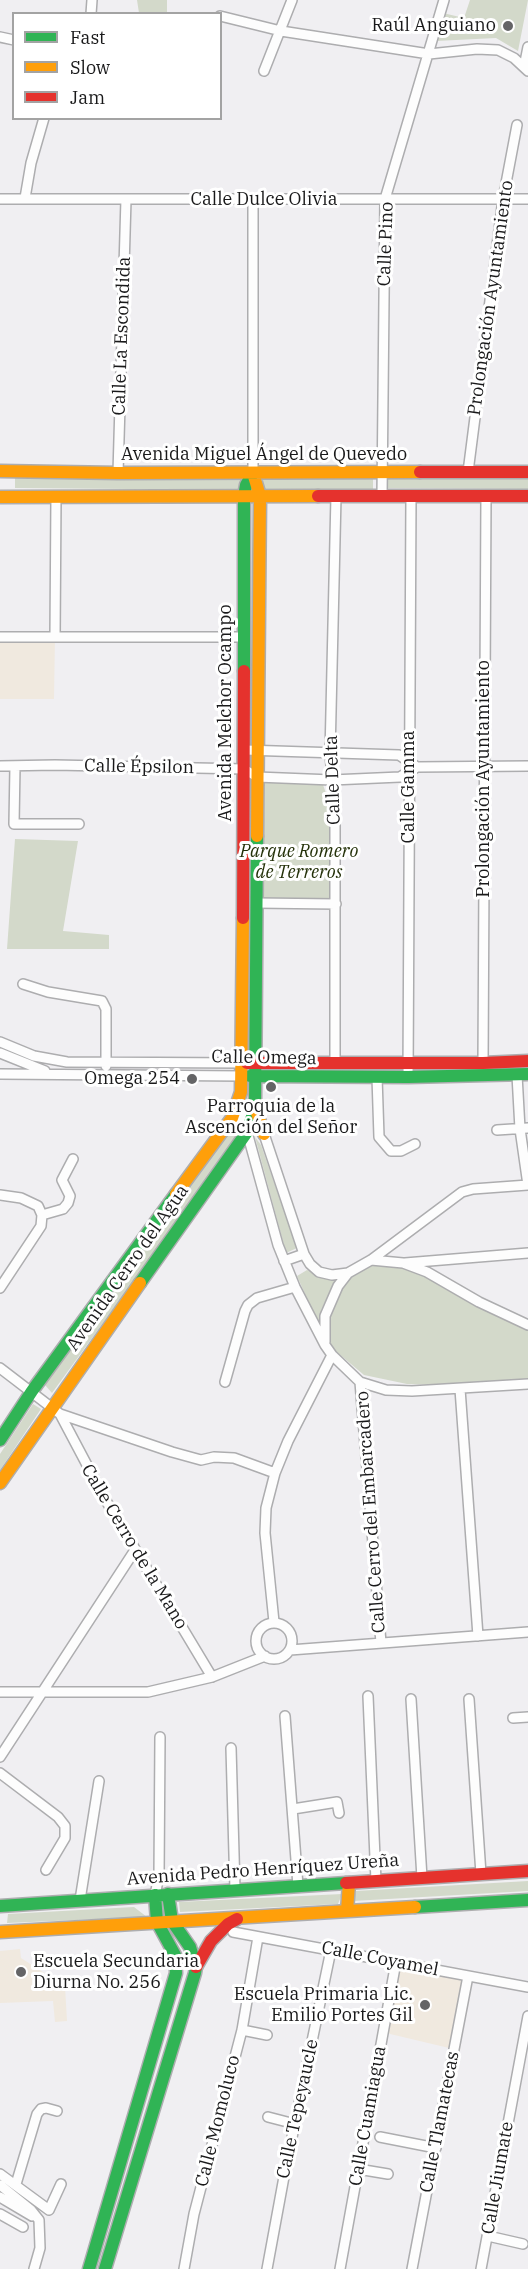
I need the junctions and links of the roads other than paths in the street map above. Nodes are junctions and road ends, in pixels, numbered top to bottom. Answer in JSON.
{"nodes":[{"id":1,"x":292,"y":0,"type":"edge"},
{"id":2,"x":444,"y":0,"type":"edge"},
{"id":3,"x":222,"y":16,"type":"edge"},
{"id":4,"x":281,"y":31,"type":"junction"},
{"id":5,"x":528,"y":46,"type":"edge"},
{"id":6,"x":429,"y":54,"type":"junction"},
{"id":7,"x":526,"y":69,"type":"edge"},
{"id":8,"x":264,"y":71,"type":"dead end"},
{"id":9,"x":43,"y":120,"type":"edge"},
{"id":10,"x":517,"y":125,"type":"dead end"},
{"id":11,"x":25,"y":198,"type":"junction"},
{"id":12,"x":0,"y":199,"type":"edge"},
{"id":13,"x":126,"y":199,"type":"junction"},
{"id":14,"x":503,"y":199,"type":"junction"},
{"id":15,"x":528,"y":199,"type":"edge"},
{"id":16,"x":385,"y":200,"type":"junction"},
{"id":17,"x":254,"y":201,"type":"junction"},
{"id":18,"x":0,"y":471,"type":"edge"},
{"id":19,"x":383,"y":472,"type":"junction"},
{"id":20,"x":468,"y":472,"type":"junction"},
{"id":21,"x":528,"y":472,"type":"edge"},
{"id":22,"x":118,"y":473,"type":"junction"},
{"id":23,"x":253,"y":473,"type":"junction"},
{"id":24,"x":56,"y":496,"type":"junction"},
{"id":25,"x":244,"y":496,"type":"junction"},
{"id":26,"x":260,"y":496,"type":"junction"},
{"id":27,"x":336,"y":496,"type":"junction"},
{"id":28,"x":382,"y":496,"type":"junction"},
{"id":29,"x":411,"y":496,"type":"junction"},
{"id":30,"x":486,"y":496,"type":"junction"},
{"id":31,"x":528,"y":496,"type":"edge"},
{"id":32,"x":0,"y":497,"type":"edge"},
{"id":33,"x":0,"y":637,"type":"edge"},
{"id":34,"x":55,"y":637,"type":"junction"},
{"id":35,"x":244,"y":637,"type":"junction"},
{"id":36,"x":251,"y":750,"type":"junction"},
{"id":37,"x":330,"y":754,"type":"junction"},
{"id":38,"x":0,"y":766,"type":"edge"},
{"id":39,"x":15,"y":766,"type":"junction"},
{"id":40,"x":484,"y":766,"type":"junction"},
{"id":41,"x":528,"y":766,"type":"edge"},
{"id":42,"x":412,"y":767,"type":"junction"},
{"id":43,"x":244,"y":769,"type":"junction"},
{"id":44,"x":257,"y":777,"type":"junction"},
{"id":45,"x":332,"y":780,"type":"junction"},
{"id":46,"x":79,"y":824,"type":"dead end"},
{"id":47,"x":256,"y":903,"type":"junction"},
{"id":48,"x":336,"y":904,"type":"junction"},
{"id":49,"x":23,"y":984,"type":"dead end"},
{"id":50,"x":0,"y":1042,"type":"edge"},
{"id":51,"x":0,"y":1053,"type":"edge"},
{"id":52,"x":528,"y":1060,"type":"edge"},
{"id":53,"x":106,"y":1062,"type":"junction"},
{"id":54,"x":483,"y":1063,"type":"junction"},
{"id":55,"x":335,"y":1064,"type":"junction"},
{"id":56,"x":408,"y":1064,"type":"junction"},
{"id":57,"x":249,"y":1070,"type":"junction"},
{"id":58,"x":0,"y":1074,"type":"edge"},
{"id":59,"x":56,"y":1074,"type":"junction"},
{"id":60,"x":106,"y":1075,"type":"junction"},
{"id":61,"x":522,"y":1075,"type":"edge"},
{"id":62,"x":377,"y":1077,"type":"junction"},
{"id":63,"x":408,"y":1077,"type":"junction"},
{"id":64,"x":255,"y":1107,"type":"junction"},
{"id":65,"x":234,"y":1115,"type":"junction"},
{"id":66,"x":249,"y":1128,"type":"junction"},
{"id":67,"x":524,"y":1129,"type":"edge"},
{"id":68,"x":497,"y":1130,"type":"dead end"},
{"id":69,"x":264,"y":1134,"type":"junction"},
{"id":70,"x":415,"y":1144,"type":"dead end"},
{"id":71,"x":73,"y":1159,"type":"dead end"},
{"id":72,"x":528,"y":1185,"type":"edge"},
{"id":73,"x":0,"y":1196,"type":"edge"},
{"id":74,"x":42,"y":1215,"type":"junction"},
{"id":75,"x":528,"y":1253,"type":"edge"},
{"id":76,"x":304,"y":1254,"type":"junction"},
{"id":77,"x":371,"y":1260,"type":"junction"},
{"id":78,"x":284,"y":1262,"type":"junction"},
{"id":79,"x":403,"y":1263,"type":"junction"},
{"id":80,"x":348,"y":1273,"type":"junction"},
{"id":81,"x":295,"y":1287,"type":"junction"},
{"id":82,"x":0,"y":1288,"type":"edge"},
{"id":83,"x":528,"y":1325,"type":"edge"},
{"id":84,"x":325,"y":1345,"type":"junction"},
{"id":85,"x":332,"y":1355,"type":"junction"},
{"id":86,"x":0,"y":1368,"type":"edge"},
{"id":87,"x":225,"y":1382,"type":"dead end"},
{"id":88,"x":360,"y":1382,"type":"junction"},
{"id":89,"x":528,"y":1383,"type":"edge"},
{"id":90,"x":460,"y":1389,"type":"junction"},
{"id":91,"x":32,"y":1391,"type":"junction"},
{"id":92,"x":56,"y":1410,"type":"junction"},
{"id":93,"x":0,"y":1440,"type":"edge"},
{"id":94,"x":275,"y":1473,"type":"junction"},
{"id":95,"x":0,"y":1483,"type":"edge"},
{"id":96,"x":135,"y":1550,"type":"junction"},
{"id":97,"x":274,"y":1622,"type":"junction"},
{"id":98,"x":528,"y":1632,"type":"edge"},
{"id":99,"x":478,"y":1636,"type":"junction"},
{"id":100,"x":381,"y":1643,"type":"junction"},
{"id":101,"x":290,"y":1650,"type":"junction"},
{"id":102,"x":265,"y":1656,"type":"junction"},
{"id":103,"x":212,"y":1677,"type":"junction"},
{"id":104,"x":0,"y":1692,"type":"edge"},
{"id":105,"x":43,"y":1692,"type":"junction"},
{"id":106,"x":368,"y":1696,"type":"dead end"},
{"id":107,"x":411,"y":1699,"type":"dead end"},
{"id":108,"x":469,"y":1699,"type":"dead end"},
{"id":109,"x":285,"y":1716,"type":"dead end"},
{"id":110,"x":528,"y":1717,"type":"edge"},
{"id":111,"x":513,"y":1718,"type":"dead end"},
{"id":112,"x":160,"y":1737,"type":"dead end"},
{"id":113,"x":231,"y":1748,"type":"dead end"},
{"id":114,"x":0,"y":1757,"type":"edge"},
{"id":115,"x":0,"y":1773,"type":"edge"},
{"id":116,"x":99,"y":1781,"type":"dead end"},
{"id":117,"x":293,"y":1809,"type":"junction"},
{"id":118,"x":339,"y":1813,"type":"dead end"},
{"id":119,"x":46,"y":1870,"type":"dead end"},
{"id":120,"x":528,"y":1871,"type":"edge"},
{"id":121,"x":481,"y":1874,"type":"junction"},
{"id":122,"x":159,"y":1875,"type":"junction"},
{"id":123,"x":422,"y":1878,"type":"junction"},
{"id":124,"x":376,"y":1881,"type":"junction"},
{"id":125,"x":349,"y":1883,"type":"junction"},
{"id":126,"x":298,"y":1886,"type":"junction"},
{"id":127,"x":235,"y":1890,"type":"junction"},
{"id":128,"x":168,"y":1894,"type":"junction"},
{"id":129,"x":155,"y":1895,"type":"junction"},
{"id":130,"x":80,"y":1900,"type":"junction"},
{"id":131,"x":528,"y":1900,"type":"edge"},
{"id":132,"x":0,"y":1906,"type":"edge"},
{"id":133,"x":347,"y":1911,"type":"junction"},
{"id":134,"x":239,"y":1917,"type":"junction"},
{"id":135,"x":172,"y":1921,"type":"junction"},
{"id":136,"x":157,"y":1922,"type":"junction"},
{"id":137,"x":0,"y":1932,"type":"edge"},
{"id":138,"x":233,"y":1932,"type":"dead end"},
{"id":139,"x":258,"y":1937,"type":"junction"},
{"id":140,"x":331,"y":1950,"type":"junction"},
{"id":141,"x":396,"y":1962,"type":"junction"},
{"id":142,"x":196,"y":1966,"type":"junction"},
{"id":143,"x":468,"y":1976,"type":"junction"},
{"id":144,"x":528,"y":1987,"type":"edge"},
{"id":145,"x":528,"y":2016,"type":"edge"},
{"id":146,"x":242,"y":2031,"type":"junction"},
{"id":147,"x":267,"y":2035,"type":"dead end"},
{"id":148,"x":57,"y":2111,"type":"dead end"},
{"id":149,"x":268,"y":2117,"type":"dead end"},
{"id":150,"x":295,"y":2124,"type":"junction"},
{"id":151,"x":380,"y":2137,"type":"dead end"},
{"id":152,"x":436,"y":2148,"type":"junction"},
{"id":153,"x":358,"y":2169,"type":"junction"},
{"id":154,"x":388,"y":2174,"type":"dead end"},
{"id":155,"x":2,"y":2177,"type":"edge"},
{"id":156,"x":16,"y":2184,"type":"junction"},
{"id":157,"x":61,"y":2184,"type":"dead end"},
{"id":158,"x":0,"y":2185,"type":"edge"},
{"id":159,"x":0,"y":2197,"type":"edge"},
{"id":160,"x":0,"y":2214,"type":"edge"},
{"id":161,"x":34,"y":2216,"type":"junction"},
{"id":162,"x":23,"y":2227,"type":"dead end"},
{"id":163,"x":488,"y":2236,"type":"junction"},
{"id":164,"x":523,"y":2244,"type":"dead end"},
{"id":165,"x":34,"y":2269,"type":"edge"},
{"id":166,"x":89,"y":2269,"type":"edge"},
{"id":167,"x":105,"y":2269,"type":"edge"},
{"id":168,"x":184,"y":2269,"type":"edge"},
{"id":169,"x":267,"y":2269,"type":"edge"},
{"id":170,"x":340,"y":2269,"type":"edge"},
{"id":171,"x":412,"y":2269,"type":"edge"},
{"id":172,"x":481,"y":2269,"type":"edge"}],
"edges":[{"from":1,"to":4,"type":"street"},
{"from":2,"to":6,"type":"street","name":"Calle Pino"},
{"from":3,"to":4,"type":"street"},
{"from":4,"to":6,"type":"street"},
{"from":4,"to":8,"type":"street"},
{"from":5,"to":7,"type":"street"},
{"from":6,"to":7,"type":"street"},
{"from":6,"to":16,"type":"street","name":"Calle Pino"},
{"from":9,"to":11,"type":"street"},
{"from":10,"to":14,"type":"street","name":"Prolongación Ayuntamiento"},
{"from":11,"to":12,"type":"street","name":"Calle Dulce Olivia"},
{"from":11,"to":13,"type":"street","name":"Calle Dulce Olivia"},
{"from":13,"to":17,"type":"street","name":"Calle Dulce Olivia"},
{"from":13,"to":22,"type":"street","name":"Calle La Escondida"},
{"from":14,"to":15,"type":"street","name":"Calle Dulce Olivia"},
{"from":14,"to":16,"type":"street","name":"Calle Dulce Olivia"},
{"from":14,"to":20,"type":"street","name":"Prolongación Ayuntamiento"},
{"from":16,"to":17,"type":"street","name":"Calle Dulce Olivia"},
{"from":16,"to":19,"type":"street","name":"Calle Pino"},
{"from":17,"to":23,"type":"street","name":"Avenida Melchor Ocampo"},
{"from":18,"to":22,"type":"main road","name":"Avenida Miguel Ángel de Quevedo"},
{"from":19,"to":20,"type":"main road","name":"Avenida Miguel Ángel de Quevedo"},
{"from":19,"to":23,"type":"main road","name":"Avenida Miguel Ángel de Quevedo"},
{"from":19,"to":28,"type":"street","name":"Calle Pino"},
{"from":20,"to":21,"type":"main road","name":"Avenida Miguel Ángel de Quevedo"},
{"from":22,"to":23,"type":"main road","name":"Avenida Miguel Ángel de Quevedo"},
{"from":23,"to":25,"type":"main road","name":"Avenida Melchor Ocampo"},
{"from":23,"to":26,"type":"main road","name":"Avenida Melchor Ocampo"},
{"from":24,"to":25,"type":"main road"},
{"from":24,"to":32,"type":"main road"},
{"from":24,"to":34,"type":"street"},
{"from":25,"to":26,"type":"main road"},
{"from":25,"to":35,"type":"main road","name":"Avenida Melchor Ocampo"},
{"from":26,"to":27,"type":"main road"},
{"from":26,"to":36,"type":"main road","name":"Avenida Melchor Ocampo"},
{"from":27,"to":28,"type":"main road"},
{"from":27,"to":37,"type":"street","name":"Calle Delta"},
{"from":28,"to":29,"type":"main road"},
{"from":29,"to":30,"type":"main road"},
{"from":29,"to":42,"type":"street","name":"Calle Gamma"},
{"from":30,"to":31,"type":"main road"},
{"from":30,"to":40,"type":"street","name":"Prolongación Ayuntamiento"},
{"from":33,"to":34,"type":"street"},
{"from":34,"to":35,"type":"street"},
{"from":35,"to":36,"type":"main road","name":"Avenida Melchor Ocampo"},
{"from":36,"to":37,"type":"street"},
{"from":36,"to":43,"type":"main road","name":"Avenida Melchor Ocampo"},
{"from":36,"to":44,"type":"main road","name":"Avenida Melchor Ocampo"},
{"from":37,"to":42,"type":"street"},
{"from":37,"to":45,"type":"street","name":"Calle Delta"},
{"from":38,"to":39,"type":"street","name":"Calle Épsilon"},
{"from":39,"to":43,"type":"street","name":"Calle Épsilon"},
{"from":39,"to":46,"type":"street"},
{"from":40,"to":41,"type":"street"},
{"from":40,"to":42,"type":"street"},
{"from":40,"to":54,"type":"street","name":"Prolongación Ayuntamiento"},
{"from":42,"to":45,"type":"street"},
{"from":42,"to":56,"type":"street","name":"Calle Gamma"},
{"from":43,"to":44,"type":"street"},
{"from":43,"to":57,"type":"main road","name":"Avenida Melchor Ocampo"},
{"from":44,"to":45,"type":"street"},
{"from":44,"to":47,"type":"main road","name":"Avenida Melchor Ocampo"},
{"from":45,"to":48,"type":"street","name":"Calle Delta"},
{"from":47,"to":48,"type":"street"},
{"from":47,"to":57,"type":"main road","name":"Avenida Melchor Ocampo"},
{"from":48,"to":55,"type":"street","name":"Calle Delta"},
{"from":49,"to":53,"type":"street"},
{"from":50,"to":53,"type":"street","name":"Calle Omega"},
{"from":51,"to":59,"type":"street"},
{"from":52,"to":54,"type":"main road","name":"Calle Omega"},
{"from":53,"to":57,"type":"street","name":"Calle Omega"},
{"from":53,"to":60,"type":"street"},
{"from":54,"to":56,"type":"main road","name":"Calle Omega"},
{"from":55,"to":56,"type":"main road","name":"Calle Omega"},
{"from":55,"to":57,"type":"main road","name":"Calle Omega"},
{"from":56,"to":63,"type":"street","name":"Calle Gamma"},
{"from":57,"to":60,"type":"street","name":"Calle Omega"},
{"from":57,"to":62,"type":"main road","name":"Calle Omega"},
{"from":57,"to":64,"type":"main road","name":"Avenida Cerro del Agua"},
{"from":57,"to":65,"type":"main road","name":"Avenida Cerro del Agua"},
{"from":58,"to":59,"type":"street","name":"Calle Omega"},
{"from":59,"to":60,"type":"street","name":"Calle Omega"},
{"from":61,"to":63,"type":"main road","name":"Calle Omega"},
{"from":61,"to":67,"type":"street"},
{"from":62,"to":63,"type":"main road","name":"Calle Omega"},
{"from":62,"to":70,"type":"street"},
{"from":64,"to":66,"type":"main road","name":"Avenida Cerro del Agua"},
{"from":64,"to":69,"type":"main road"},
{"from":65,"to":66,"type":"street"},
{"from":65,"to":91,"type":"main road","name":"Avenida Cerro del Agua"},
{"from":66,"to":69,"type":"street"},
{"from":66,"to":78,"type":"street"},
{"from":66,"to":92,"type":"main road","name":"Avenida Cerro del Agua"},
{"from":67,"to":68,"type":"street"},
{"from":67,"to":72,"type":"street"},
{"from":69,"to":76,"type":"street"},
{"from":71,"to":74,"type":"street"},
{"from":72,"to":77,"type":"street"},
{"from":73,"to":74,"type":"street"},
{"from":74,"to":82,"type":"street"},
{"from":75,"to":79,"type":"street"},
{"from":76,"to":78,"type":"street"},
{"from":76,"to":80,"type":"street"},
{"from":77,"to":79,"type":"street"},
{"from":77,"to":80,"type":"street"},
{"from":78,"to":81,"type":"street"},
{"from":79,"to":83,"type":"street"},
{"from":80,"to":84,"type":"street"},
{"from":81,"to":84,"type":"street"},
{"from":81,"to":87,"type":"street"},
{"from":84,"to":85,"type":"street"},
{"from":85,"to":88,"type":"street"},
{"from":85,"to":94,"type":"street"},
{"from":86,"to":91,"type":"street"},
{"from":88,"to":90,"type":"street"},
{"from":88,"to":100,"type":"street","name":"Calle Cerro del Embarcadero"},
{"from":89,"to":90,"type":"street"},
{"from":90,"to":99,"type":"street"},
{"from":91,"to":92,"type":"street"},
{"from":91,"to":93,"type":"main road","name":"Avenida Cerro del Agua"},
{"from":92,"to":94,"type":"street"},
{"from":92,"to":95,"type":"main road","name":"Avenida Cerro del Agua"},
{"from":92,"to":96,"type":"street","name":"Calle Cerro de la Mano"},
{"from":94,"to":97,"type":"street"},
{"from":96,"to":103,"type":"street","name":"Calle Cerro de la Mano"},
{"from":96,"to":105,"type":"street"},
{"from":97,"to":101,"type":"street"},
{"from":97,"to":102,"type":"street"},
{"from":98,"to":99,"type":"street"},
{"from":99,"to":100,"type":"street"},
{"from":100,"to":101,"type":"street"},
{"from":101,"to":102,"type":"street"},
{"from":102,"to":103,"type":"street"},
{"from":103,"to":105,"type":"street"},
{"from":104,"to":105,"type":"street"},
{"from":105,"to":114,"type":"street"},
{"from":106,"to":124,"type":"street"},
{"from":107,"to":123,"type":"street"},
{"from":108,"to":121,"type":"street"},
{"from":109,"to":117,"type":"street"},
{"from":110,"to":111,"type":"street"},
{"from":112,"to":122,"type":"street"},
{"from":113,"to":127,"type":"street"},
{"from":115,"to":119,"type":"street"},
{"from":116,"to":130,"type":"street"},
{"from":117,"to":118,"type":"street"},
{"from":117,"to":126,"type":"street"},
{"from":120,"to":121,"type":"main road","name":"Avenida Pedro Henríquez Ureña"},
{"from":121,"to":123,"type":"main road","name":"Avenida Pedro Henríquez Ureña"},
{"from":122,"to":128,"type":"street"},
{"from":122,"to":129,"type":"street"},
{"from":123,"to":124,"type":"main road","name":"Avenida Pedro Henríquez Ureña"},
{"from":124,"to":125,"type":"main road","name":"Avenida Pedro Henríquez Ureña"},
{"from":125,"to":126,"type":"main road","name":"Avenida Pedro Henríquez Ureña"},
{"from":125,"to":133,"type":"main road"},
{"from":126,"to":127,"type":"main road","name":"Avenida Pedro Henríquez Ureña"},
{"from":127,"to":128,"type":"main road","name":"Avenida Pedro Henríquez Ureña"},
{"from":128,"to":129,"type":"main road","name":"Avenida Pedro Henríquez Ureña"},
{"from":128,"to":135,"type":"main road"},
{"from":129,"to":130,"type":"main road","name":"Avenida Pedro Henríquez Ureña"},
{"from":129,"to":136,"type":"main road"},
{"from":130,"to":132,"type":"main road","name":"Avenida Pedro Henríquez Ureña"},
{"from":131,"to":133,"type":"main road"},
{"from":133,"to":134,"type":"main road"},
{"from":134,"to":135,"type":"main road"},
{"from":134,"to":142,"type":"main road"},
{"from":135,"to":136,"type":"main road"},
{"from":135,"to":142,"type":"main road"},
{"from":136,"to":137,"type":"main road"},
{"from":136,"to":166,"type":"main road"},
{"from":138,"to":139,"type":"street","name":"Calle Coyamel"},
{"from":139,"to":140,"type":"street","name":"Calle Coyamel"},
{"from":139,"to":146,"type":"street","name":"Calle Momoluco"},
{"from":140,"to":141,"type":"street","name":"Calle Coyamel"},
{"from":140,"to":150,"type":"street","name":"Calle Tepeyaucle"},
{"from":141,"to":143,"type":"street","name":"Calle Coyamel"},
{"from":141,"to":153,"type":"street","name":"Calle Cuamiagua"},
{"from":142,"to":167,"type":"main road"},
{"from":143,"to":144,"type":"street","name":"Calle Coyamel"},
{"from":143,"to":152,"type":"street","name":"Calle Tlamatecas"},
{"from":145,"to":163,"type":"street","name":"Calle Jiumate"},
{"from":146,"to":147,"type":"street"},
{"from":146,"to":168,"type":"street","name":"Calle Momoluco"},
{"from":148,"to":156,"type":"street"},
{"from":149,"to":150,"type":"street"},
{"from":150,"to":169,"type":"street","name":"Calle Tepeyaucle"},
{"from":151,"to":152,"type":"street"},
{"from":152,"to":171,"type":"street","name":"Calle Tlamatecas"},
{"from":153,"to":154,"type":"street"},
{"from":153,"to":170,"type":"street","name":"Calle Cuamiagua"},
{"from":155,"to":156,"type":"street"},
{"from":156,"to":157,"type":"street"},
{"from":158,"to":161,"type":"street"},
{"from":159,"to":161,"type":"street"},
{"from":160,"to":162,"type":"street"},
{"from":161,"to":165,"type":"street"},
{"from":163,"to":164,"type":"street"},
{"from":163,"to":172,"type":"street","name":"Calle Jiumate"}]}
